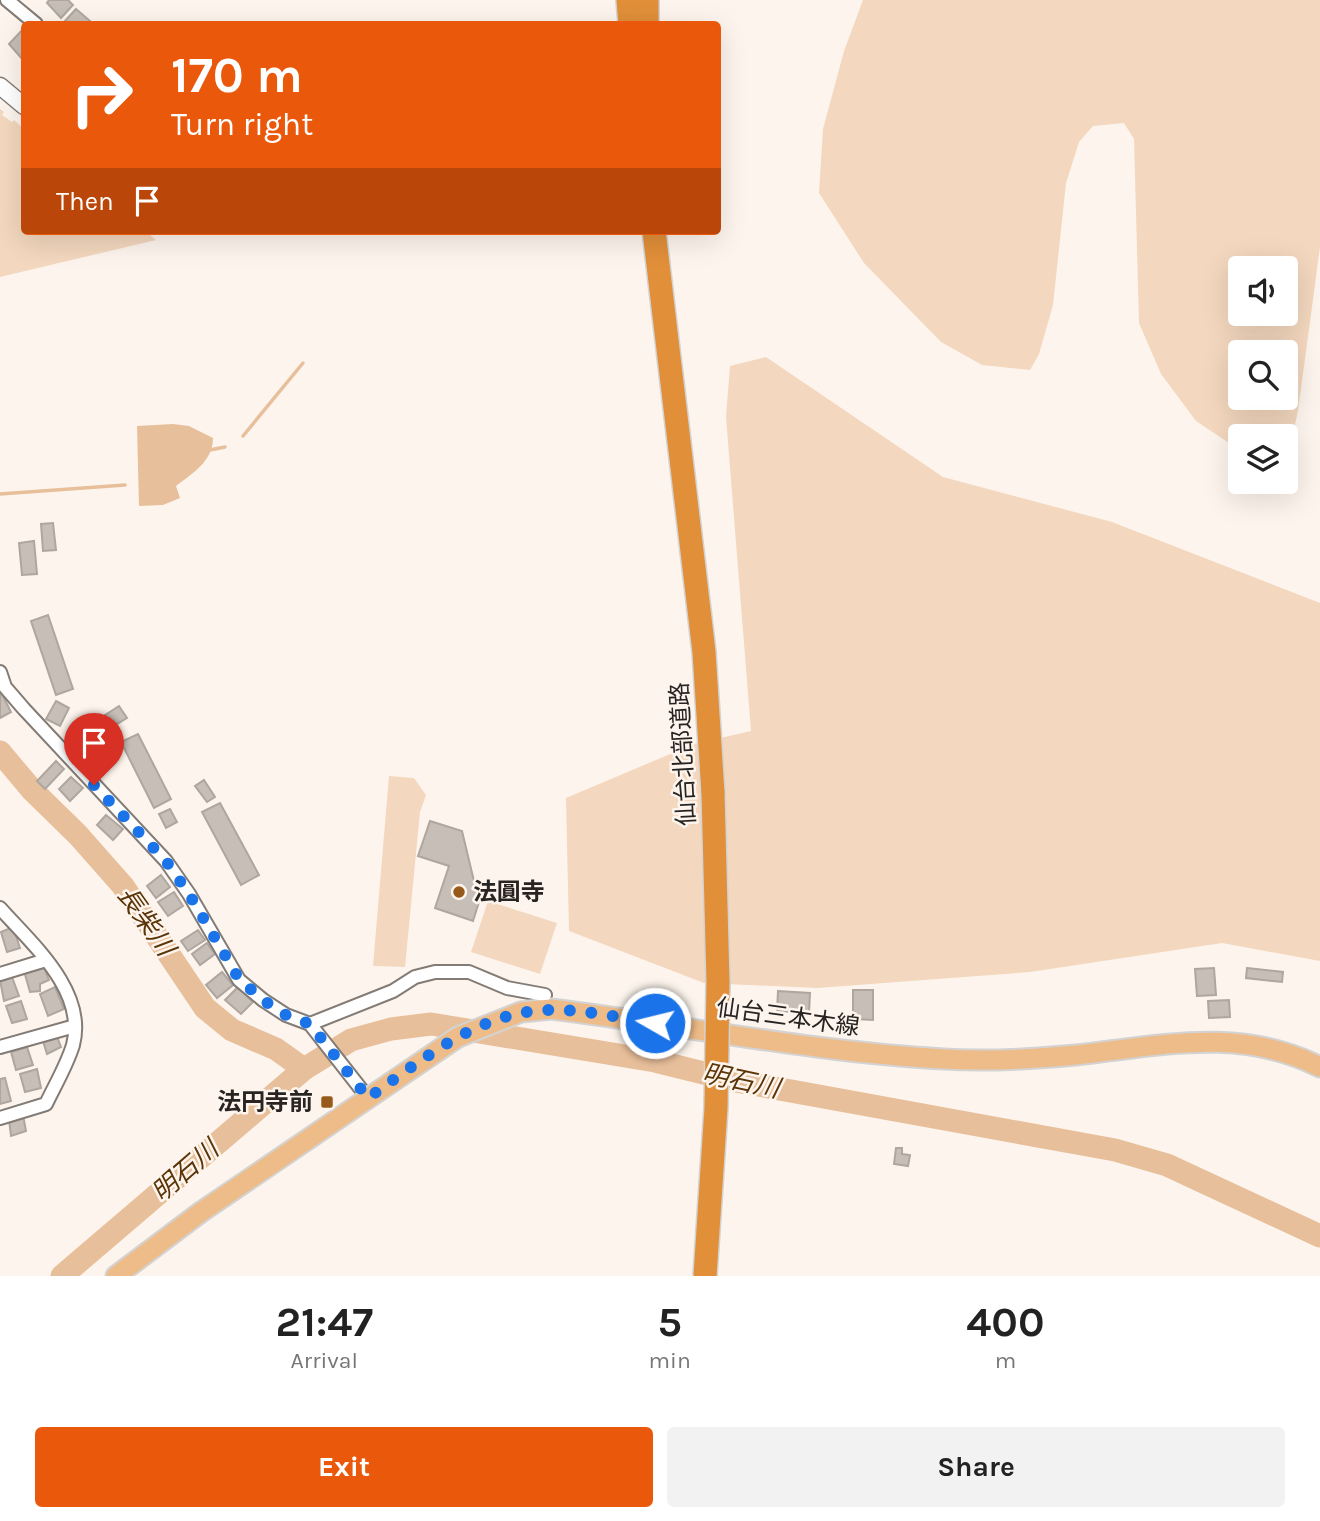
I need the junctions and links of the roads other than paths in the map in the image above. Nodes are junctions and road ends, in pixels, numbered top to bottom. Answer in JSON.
{"nodes":[{"id":1,"x":7,"y":0,"type":"edge"},
{"id":2,"x":628,"y":0,"type":"edge"},
{"id":3,"x":647,"y":0,"type":"edge"},
{"id":4,"x":32,"y":21,"type":"edge"},
{"id":5,"x":630,"y":21,"type":"edge"},
{"id":6,"x":647,"y":21,"type":"edge"},
{"id":7,"x":0,"y":86,"type":"edge"},
{"id":8,"x":21,"y":104,"type":"edge"},
{"id":9,"x":655,"y":236,"type":"edge"},
{"id":10,"x":0,"y":672,"type":"edge"},
{"id":11,"x":0,"y":908,"type":"edge"},
{"id":12,"x":46,"y":960,"type":"junction"},
{"id":13,"x":0,"y":974,"type":"edge"},
{"id":14,"x":545,"y":995,"type":"dead end"},
{"id":15,"x":310,"y":1024,"type":"junction"},
{"id":16,"x":75,"y":1026,"type":"junction"},
{"id":17,"x":0,"y":1047,"type":"edge"},
{"id":18,"x":1320,"y":1067,"type":"edge"},
{"id":19,"x":368,"y":1098,"type":"junction"},
{"id":20,"x":0,"y":1118,"type":"edge"},
{"id":21,"x":116,"y":1276,"type":"edge"},
{"id":22,"x":705,"y":1276,"type":"edge"}],
"edges":[{"from":1,"to":4,"type":"street"},
{"from":2,"to":5,"type":"highway"},
{"from":3,"to":6,"type":"highway"},
{"from":7,"to":8,"type":"street"},
{"from":9,"to":22,"type":"highway","name":"仙台北部道路","bridge":true},
{"from":10,"to":15,"type":"street"},
{"from":11,"to":12,"type":"street"},
{"from":12,"to":13,"type":"street"},
{"from":12,"to":16,"type":"street"},
{"from":14,"to":15,"type":"street"},
{"from":15,"to":19,"type":"street"},
{"from":16,"to":17,"type":"street"},
{"from":16,"to":20,"type":"street"},
{"from":18,"to":19,"type":"main road","name":"仙台三本木線"},
{"from":19,"to":21,"type":"main road","name":"仙台三本木線"}]}
